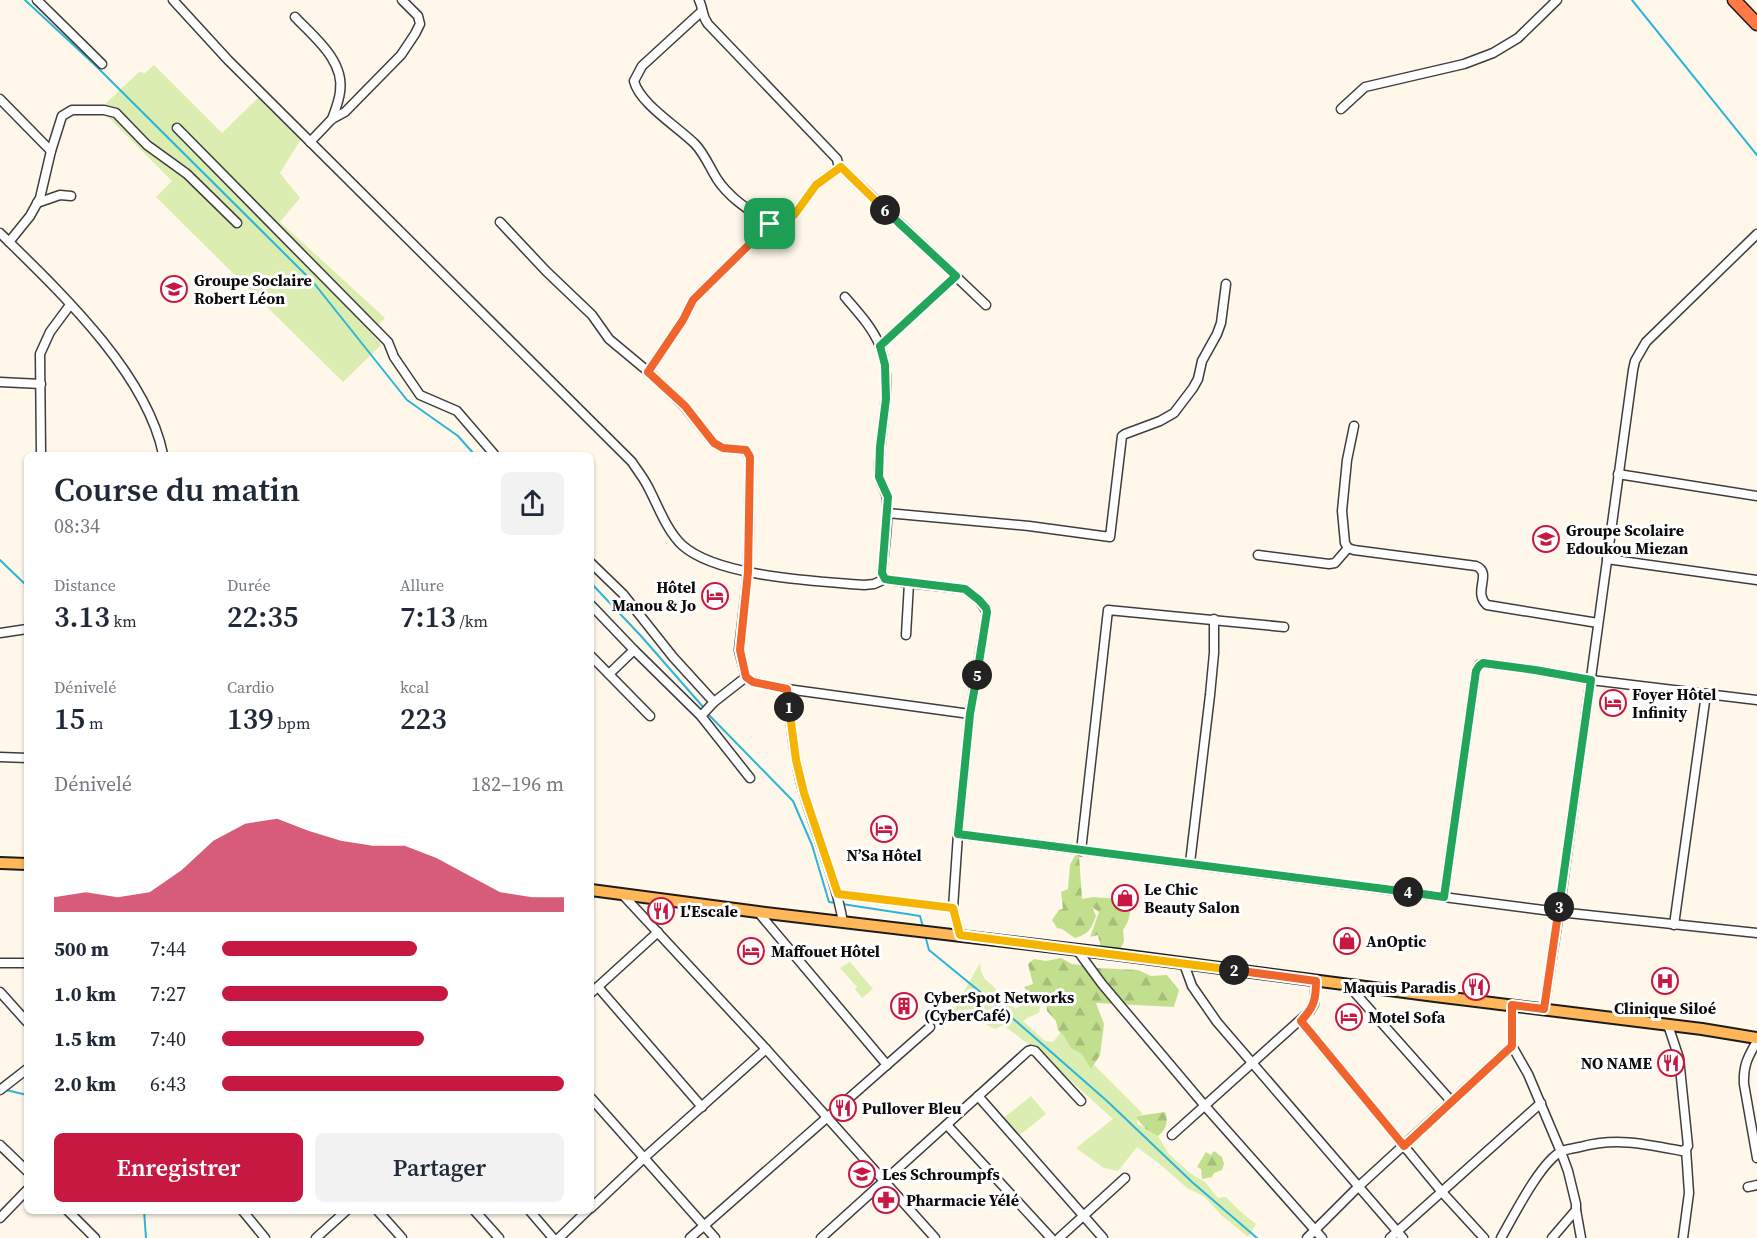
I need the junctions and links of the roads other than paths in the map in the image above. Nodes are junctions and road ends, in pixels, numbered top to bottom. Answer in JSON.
{"nodes":[{"id":1,"x":37,"y":0,"type":"edge"},
{"id":2,"x":173,"y":0,"type":"edge"},
{"id":3,"x":402,"y":0,"type":"edge"},
{"id":4,"x":1557,"y":0,"type":"edge"},
{"id":5,"x":1734,"y":0,"type":"edge"},
{"id":6,"x":702,"y":4,"type":"edge"},
{"id":7,"x":295,"y":17,"type":"dead end"},
{"id":8,"x":1757,"y":24,"type":"edge"},
{"id":9,"x":102,"y":64,"type":"dead end"},
{"id":10,"x":0,"y":99,"type":"edge"},
{"id":11,"x":1341,"y":109,"type":"dead end"},
{"id":12,"x":332,"y":119,"type":"junction"},
{"id":13,"x":177,"y":128,"type":"dead end"},
{"id":14,"x":310,"y":142,"type":"junction"},
{"id":15,"x":51,"y":151,"type":"junction"},
{"id":16,"x":841,"y":167,"type":"junction"},
{"id":17,"x":71,"y":196,"type":"dead end"},
{"id":18,"x":37,"y":203,"type":"junction"},
{"id":19,"x":500,"y":222,"type":"dead end"},
{"id":20,"x":237,"y":223,"type":"dead end"},
{"id":21,"x":770,"y":224,"type":"junction"},
{"id":22,"x":0,"y":233,"type":"edge"},
{"id":23,"x":1757,"y":234,"type":"edge"},
{"id":24,"x":9,"y":242,"type":"junction"},
{"id":25,"x":956,"y":276,"type":"junction"},
{"id":26,"x":1226,"y":284,"type":"dead end"},
{"id":27,"x":845,"y":297,"type":"dead end"},
{"id":28,"x":70,"y":305,"type":"junction"},
{"id":29,"x":986,"y":305,"type":"dead end"},
{"id":30,"x":880,"y":346,"type":"junction"},
{"id":31,"x":648,"y":372,"type":"junction"},
{"id":32,"x":0,"y":382,"type":"edge"},
{"id":33,"x":40,"y":384,"type":"junction"},
{"id":34,"x":1354,"y":426,"type":"dead end"},
{"id":35,"x":41,"y":452,"type":"edge"},
{"id":36,"x":162,"y":452,"type":"edge"},
{"id":37,"x":492,"y":452,"type":"edge"},
{"id":38,"x":1618,"y":474,"type":"junction"},
{"id":39,"x":1757,"y":496,"type":"edge"},
{"id":40,"x":887,"y":513,"type":"junction"},
{"id":41,"x":1348,"y":548,"type":"junction"},
{"id":42,"x":1258,"y":555,"type":"dead end"},
{"id":43,"x":1607,"y":559,"type":"junction"},
{"id":44,"x":594,"y":566,"type":"edge"},
{"id":45,"x":748,"y":572,"type":"junction"},
{"id":46,"x":885,"y":579,"type":"junction"},
{"id":47,"x":1757,"y":580,"type":"edge"},
{"id":48,"x":909,"y":584,"type":"junction"},
{"id":49,"x":594,"y":608,"type":"edge"},
{"id":50,"x":1214,"y":619,"type":"junction"},
{"id":51,"x":1598,"y":623,"type":"junction"},
{"id":52,"x":1284,"y":627,"type":"dead end"},
{"id":53,"x":24,"y":629,"type":"edge"},
{"id":54,"x":0,"y":633,"type":"edge"},
{"id":55,"x":906,"y":635,"type":"dead end"},
{"id":56,"x":634,"y":650,"type":"junction"},
{"id":57,"x":594,"y":659,"type":"edge"},
{"id":58,"x":609,"y":674,"type":"junction"},
{"id":59,"x":746,"y":677,"type":"junction"},
{"id":60,"x":1591,"y":680,"type":"junction"},
{"id":61,"x":787,"y":689,"type":"junction"},
{"id":62,"x":1706,"y":693,"type":"junction"},
{"id":63,"x":1757,"y":700,"type":"edge"},
{"id":64,"x":714,"y":702,"type":"junction"},
{"id":65,"x":970,"y":714,"type":"junction"},
{"id":66,"x":650,"y":716,"type":"dead end"},
{"id":67,"x":700,"y":716,"type":"junction"},
{"id":68,"x":0,"y":757,"type":"edge"},
{"id":69,"x":24,"y":758,"type":"edge"},
{"id":70,"x":750,"y":778,"type":"dead end"},
{"id":71,"x":958,"y":834,"type":"junction"},
{"id":72,"x":1081,"y":850,"type":"junction"},
{"id":73,"x":0,"y":863,"type":"edge"},
{"id":74,"x":1190,"y":863,"type":"junction"},
{"id":75,"x":24,"y":864,"type":"edge"},
{"id":76,"x":594,"y":892,"type":"edge"},
{"id":77,"x":838,"y":894,"type":"junction"},
{"id":78,"x":622,"y":895,"type":"junction"},
{"id":79,"x":1444,"y":897,"type":"junction"},
{"id":80,"x":953,"y":908,"type":"junction"},
{"id":81,"x":758,"y":912,"type":"junction"},
{"id":82,"x":1558,"y":912,"type":"junction"},
{"id":83,"x":843,"y":922,"type":"junction"},
{"id":84,"x":1674,"y":925,"type":"junction"},
{"id":85,"x":658,"y":932,"type":"junction"},
{"id":86,"x":1757,"y":933,"type":"edge"},
{"id":87,"x":960,"y":935,"type":"junction"},
{"id":88,"x":1077,"y":950,"type":"junction"},
{"id":89,"x":0,"y":963,"type":"edge"},
{"id":90,"x":24,"y":963,"type":"edge"},
{"id":91,"x":1184,"y":964,"type":"junction"},
{"id":92,"x":1316,"y":981,"type":"junction"},
{"id":93,"x":1348,"y":985,"type":"junction"},
{"id":94,"x":598,"y":987,"type":"junction"},
{"id":95,"x":594,"y":990,"type":"edge"},
{"id":96,"x":0,"y":992,"type":"edge"},
{"id":97,"x":1512,"y":1005,"type":"junction"},
{"id":98,"x":1544,"y":1009,"type":"junction"},
{"id":99,"x":24,"y":1019,"type":"edge"},
{"id":100,"x":1301,"y":1021,"type":"junction"},
{"id":101,"x":1668,"y":1025,"type":"junction"},
{"id":102,"x":930,"y":1027,"type":"dead end"},
{"id":103,"x":1757,"y":1040,"type":"edge"},
{"id":104,"x":1512,"y":1046,"type":"junction"},
{"id":105,"x":766,"y":1049,"type":"junction"},
{"id":106,"x":1252,"y":1064,"type":"junction"},
{"id":107,"x":887,"y":1065,"type":"junction"},
{"id":108,"x":24,"y":1071,"type":"edge"},
{"id":109,"x":0,"y":1090,"type":"edge"},
{"id":110,"x":978,"y":1096,"type":"junction"},
{"id":111,"x":594,"y":1101,"type":"edge"},
{"id":112,"x":1081,"y":1101,"type":"dead end"},
{"id":113,"x":1452,"y":1102,"type":"junction"},
{"id":114,"x":1541,"y":1102,"type":"junction"},
{"id":115,"x":1205,"y":1106,"type":"junction"},
{"id":116,"x":702,"y":1107,"type":"junction"},
{"id":117,"x":826,"y":1117,"type":"junction"},
{"id":118,"x":947,"y":1125,"type":"junction"},
{"id":119,"x":1172,"y":1135,"type":"dead end"},
{"id":120,"x":0,"y":1145,"type":"edge"},
{"id":121,"x":1404,"y":1146,"type":"junction"},
{"id":122,"x":1686,"y":1149,"type":"junction"},
{"id":123,"x":1561,"y":1152,"type":"junction"},
{"id":124,"x":645,"y":1157,"type":"junction"},
{"id":125,"x":1757,"y":1158,"type":"edge"},
{"id":126,"x":24,"y":1167,"type":"edge"},
{"id":127,"x":1125,"y":1178,"type":"dead end"},
{"id":128,"x":886,"y":1181,"type":"junction"},
{"id":129,"x":1358,"y":1187,"type":"junction"},
{"id":130,"x":1441,"y":1191,"type":"junction"},
{"id":131,"x":24,"y":1193,"type":"edge"},
{"id":132,"x":594,"y":1205,"type":"edge"},
{"id":133,"x":1576,"y":1210,"type":"junction"},
{"id":134,"x":71,"y":1214,"type":"edge"},
{"id":135,"x":245,"y":1214,"type":"edge"},
{"id":136,"x":343,"y":1214,"type":"edge"},
{"id":137,"x":381,"y":1214,"type":"edge"},
{"id":138,"x":478,"y":1214,"type":"edge"},
{"id":139,"x":532,"y":1214,"type":"edge"},
{"id":140,"x":585,"y":1214,"type":"edge"},
{"id":141,"x":1082,"y":1216,"type":"junction"},
{"id":142,"x":0,"y":1218,"type":"edge"},
{"id":143,"x":703,"y":1225,"type":"junction"},
{"id":144,"x":1315,"y":1230,"type":"junction"},
{"id":145,"x":1397,"y":1236,"type":"edge"},
{"id":146,"x":95,"y":1238,"type":"edge"},
{"id":147,"x":265,"y":1238,"type":"edge"},
{"id":148,"x":316,"y":1238,"type":"edge"},
{"id":149,"x":402,"y":1238,"type":"edge"},
{"id":150,"x":499,"y":1238,"type":"edge"},
{"id":151,"x":553,"y":1238,"type":"edge"},
{"id":152,"x":559,"y":1238,"type":"edge"},
{"id":153,"x":690,"y":1238,"type":"edge"},
{"id":154,"x":715,"y":1238,"type":"edge"},
{"id":155,"x":821,"y":1238,"type":"edge"},
{"id":156,"x":935,"y":1238,"type":"edge"},
{"id":157,"x":1051,"y":1238,"type":"edge"},
{"id":158,"x":1059,"y":1238,"type":"edge"},
{"id":159,"x":1102,"y":1238,"type":"edge"},
{"id":160,"x":1307,"y":1238,"type":"edge"},
{"id":161,"x":1322,"y":1238,"type":"edge"},
{"id":162,"x":1484,"y":1238,"type":"edge"},
{"id":163,"x":1501,"y":1238,"type":"edge"},
{"id":164,"x":1552,"y":1238,"type":"edge"},
{"id":165,"x":1581,"y":1238,"type":"edge"},
{"id":166,"x":1683,"y":1238,"type":"edge"}],
"edges":[{"from":1,"to":9,"type":"street"},
{"from":2,"to":14,"type":"street"},
{"from":3,"to":12,"type":"street"},
{"from":4,"to":11,"type":"street"},
{"from":5,"to":8,"type":"highway"},
{"from":6,"to":16,"type":"street"},
{"from":6,"to":21,"type":"street"},
{"from":7,"to":12,"type":"street"},
{"from":10,"to":15,"type":"street"},
{"from":12,"to":14,"type":"street"},
{"from":13,"to":37,"type":"street"},
{"from":14,"to":45,"type":"street"},
{"from":15,"to":18,"type":"street"},
{"from":15,"to":20,"type":"street"},
{"from":16,"to":21,"type":"street"},
{"from":16,"to":25,"type":"street"},
{"from":17,"to":18,"type":"street"},
{"from":18,"to":24,"type":"street"},
{"from":19,"to":31,"type":"street"},
{"from":21,"to":31,"type":"street"},
{"from":22,"to":24,"type":"street"},
{"from":23,"to":38,"type":"street"},
{"from":24,"to":28,"type":"street"},
{"from":25,"to":29,"type":"street"},
{"from":25,"to":30,"type":"street"},
{"from":26,"to":40,"type":"street"},
{"from":27,"to":30,"type":"street"},
{"from":28,"to":33,"type":"street"},
{"from":28,"to":36,"type":"street"},
{"from":30,"to":40,"type":"street"},
{"from":31,"to":45,"type":"street"},
{"from":32,"to":33,"type":"street"},
{"from":33,"to":35,"type":"street"},
{"from":34,"to":41,"type":"street"},
{"from":38,"to":39,"type":"street"},
{"from":38,"to":43,"type":"street"},
{"from":40,"to":46,"type":"street"},
{"from":41,"to":42,"type":"street"},
{"from":41,"to":51,"type":"street"},
{"from":43,"to":47,"type":"street"},
{"from":43,"to":51,"type":"street"},
{"from":44,"to":64,"type":"street"},
{"from":45,"to":46,"type":"street"},
{"from":45,"to":59,"type":"street"},
{"from":46,"to":48,"type":"street"},
{"from":48,"to":55,"type":"street"},
{"from":48,"to":65,"type":"street"},
{"from":49,"to":56,"type":"street"},
{"from":50,"to":52,"type":"street"},
{"from":50,"to":72,"type":"street"},
{"from":50,"to":74,"type":"street"},
{"from":51,"to":60,"type":"street"},
{"from":53,"to":54,"type":"street"},
{"from":56,"to":58,"type":"street"},
{"from":56,"to":67,"type":"street"},
{"from":57,"to":58,"type":"street"},
{"from":58,"to":66,"type":"street"},
{"from":59,"to":61,"type":"street"},
{"from":59,"to":64,"type":"street"},
{"from":60,"to":62,"type":"street"},
{"from":60,"to":79,"type":"street"},
{"from":60,"to":82,"type":"street"},
{"from":61,"to":65,"type":"street"},
{"from":61,"to":77,"type":"street"},
{"from":62,"to":63,"type":"street"},
{"from":62,"to":84,"type":"street"},
{"from":64,"to":67,"type":"street"},
{"from":65,"to":71,"type":"street"},
{"from":67,"to":70,"type":"street"},
{"from":68,"to":69,"type":"street"},
{"from":71,"to":72,"type":"street"},
{"from":71,"to":80,"type":"street"},
{"from":72,"to":74,"type":"street"},
{"from":73,"to":75,"type":"main road"},
{"from":74,"to":79,"type":"street"},
{"from":76,"to":78,"type":"main road"},
{"from":77,"to":80,"type":"street"},
{"from":77,"to":83,"type":"street"},
{"from":78,"to":81,"type":"main road"},
{"from":78,"to":85,"type":"street"},
{"from":79,"to":82,"type":"street"},
{"from":80,"to":87,"type":"street"},
{"from":81,"to":83,"type":"main road"},
{"from":81,"to":107,"type":"street"},
{"from":82,"to":84,"type":"street"},
{"from":82,"to":98,"type":"street"},
{"from":83,"to":87,"type":"main road"},
{"from":84,"to":86,"type":"street"},
{"from":85,"to":94,"type":"street"},
{"from":85,"to":105,"type":"street"},
{"from":87,"to":88,"type":"main road"},
{"from":88,"to":91,"type":"main road"},
{"from":88,"to":115,"type":"street"},
{"from":89,"to":90,"type":"street"},
{"from":91,"to":92,"type":"main road"},
{"from":91,"to":106,"type":"street"},
{"from":92,"to":93,"type":"main road"},
{"from":92,"to":100,"type":"street"},
{"from":93,"to":97,"type":"main road"},
{"from":93,"to":113,"type":"street"},
{"from":94,"to":95,"type":"street"},
{"from":94,"to":116,"type":"street"},
{"from":96,"to":99,"type":"street"},
{"from":97,"to":98,"type":"main road"},
{"from":97,"to":104,"type":"street"},
{"from":98,"to":101,"type":"main road"},
{"from":100,"to":106,"type":"street"},
{"from":100,"to":121,"type":"street"},
{"from":101,"to":103,"type":"main road"},
{"from":101,"to":122,"type":"street"},
{"from":102,"to":107,"type":"street"},
{"from":103,"to":125,"type":"street"},
{"from":104,"to":113,"type":"street"},
{"from":104,"to":114,"type":"street"},
{"from":105,"to":116,"type":"street"},
{"from":105,"to":117,"type":"street"},
{"from":106,"to":115,"type":"street"},
{"from":106,"to":129,"type":"street"},
{"from":107,"to":117,"type":"street"},
{"from":108,"to":109,"type":"street"},
{"from":110,"to":112,"type":"street"},
{"from":110,"to":118,"type":"street"},
{"from":110,"to":141,"type":"street"},
{"from":111,"to":124,"type":"street"},
{"from":113,"to":121,"type":"street"},
{"from":114,"to":123,"type":"street"},
{"from":114,"to":130,"type":"street"},
{"from":115,"to":119,"type":"street"},
{"from":115,"to":144,"type":"street"},
{"from":116,"to":124,"type":"street"},
{"from":117,"to":128,"type":"street"},
{"from":117,"to":143,"type":"street"},
{"from":118,"to":128,"type":"street"},
{"from":118,"to":157,"type":"street"},
{"from":120,"to":126,"type":"street"},
{"from":121,"to":129,"type":"street"},
{"from":121,"to":130,"type":"street"},
{"from":122,"to":123,"type":"street"},
{"from":122,"to":166,"type":"street"},
{"from":123,"to":133,"type":"street"},
{"from":123,"to":163,"type":"street"},
{"from":124,"to":132,"type":"street"},
{"from":124,"to":143,"type":"street"},
{"from":127,"to":141,"type":"street"},
{"from":128,"to":155,"type":"street"},
{"from":128,"to":156,"type":"street"},
{"from":129,"to":144,"type":"street"},
{"from":129,"to":145,"type":"street"},
{"from":130,"to":145,"type":"street"},
{"from":130,"to":162,"type":"street"},
{"from":131,"to":142,"type":"street"},
{"from":133,"to":164,"type":"street"},
{"from":133,"to":165,"type":"street"},
{"from":134,"to":146,"type":"street"},
{"from":135,"to":147,"type":"street"},
{"from":136,"to":148,"type":"street"},
{"from":137,"to":149,"type":"street"},
{"from":138,"to":150,"type":"street"},
{"from":139,"to":151,"type":"street"},
{"from":140,"to":152,"type":"street"},
{"from":141,"to":158,"type":"street"},
{"from":141,"to":159,"type":"street"},
{"from":143,"to":153,"type":"street"},
{"from":143,"to":154,"type":"street"},
{"from":144,"to":160,"type":"street"},
{"from":144,"to":161,"type":"street"}]}
